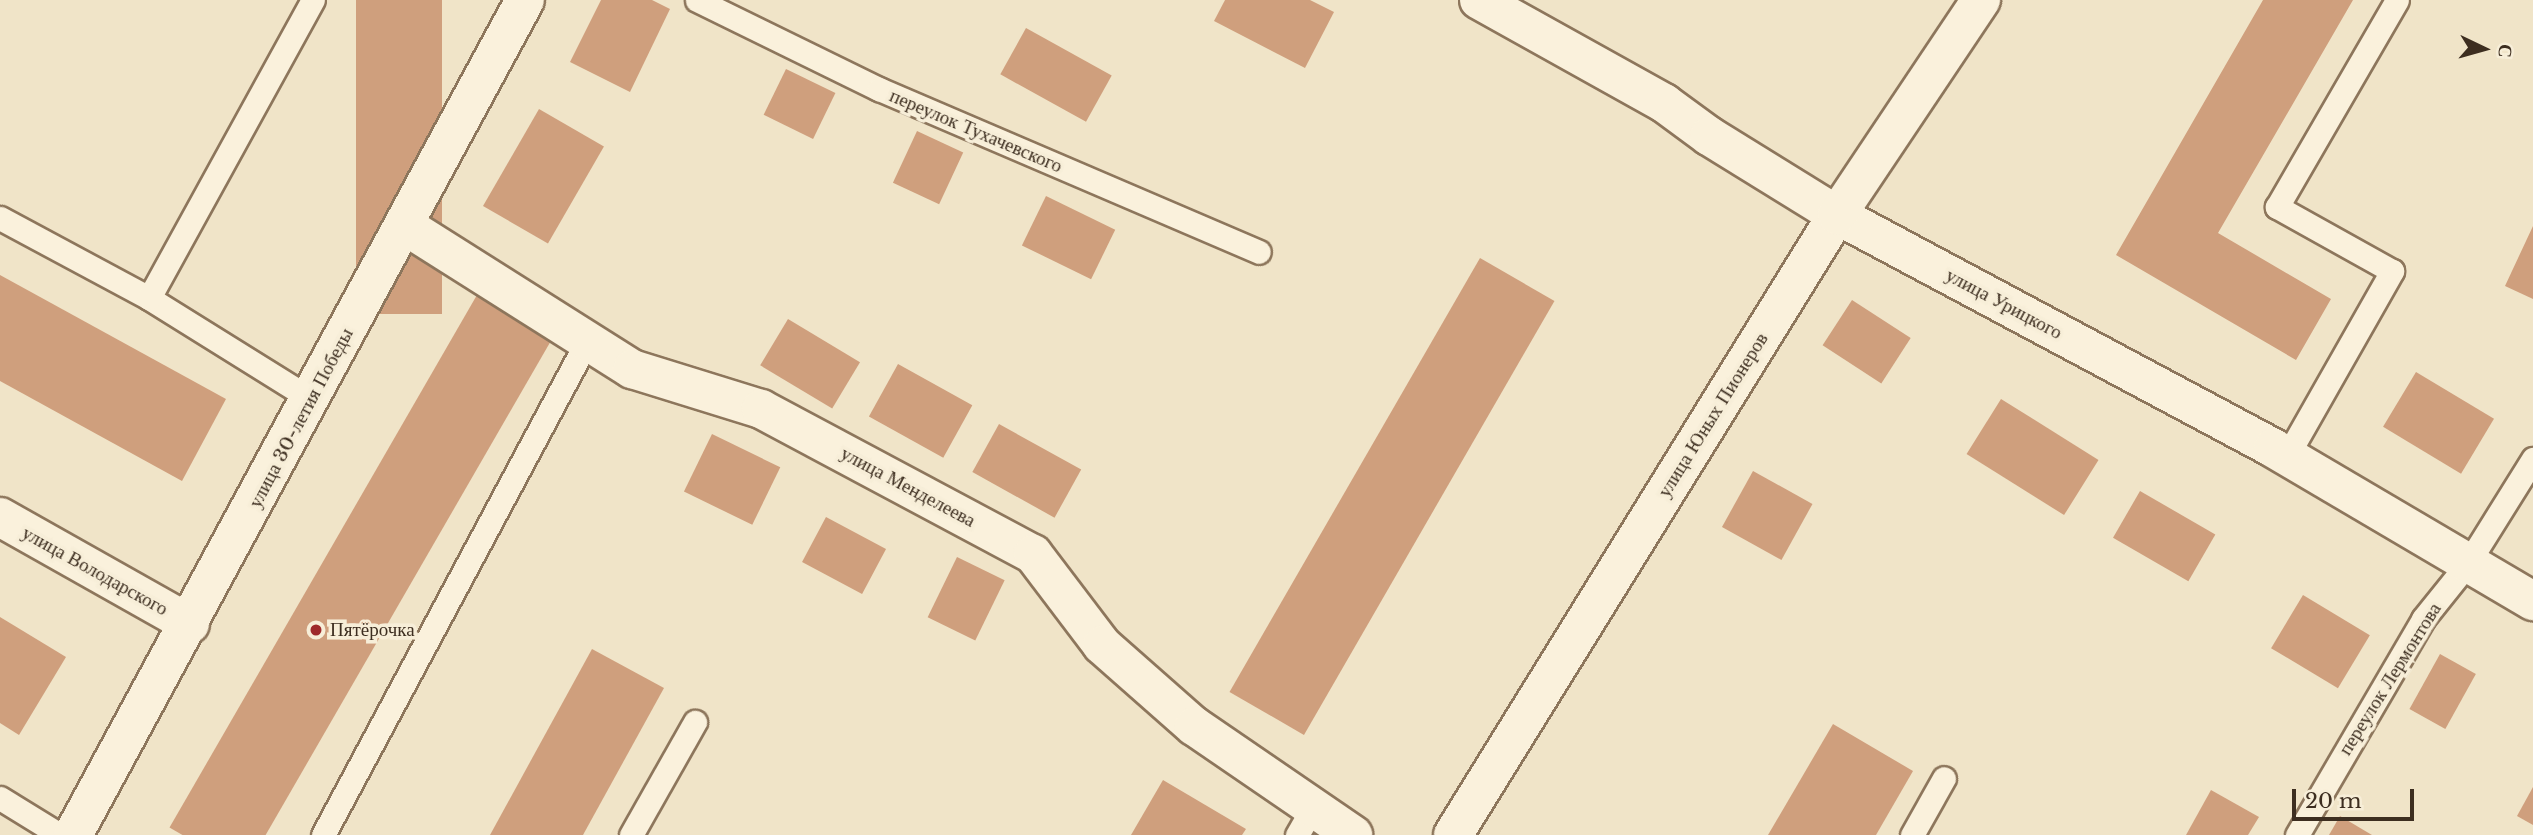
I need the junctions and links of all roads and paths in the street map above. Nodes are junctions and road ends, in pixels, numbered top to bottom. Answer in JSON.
{"nodes":[{"id":1,"x":313,"y":0,"type":"edge"},
{"id":2,"x":525,"y":0,"type":"edge"},
{"id":3,"x":697,"y":0,"type":"edge"},
{"id":4,"x":1479,"y":0,"type":"edge"},
{"id":5,"x":1981,"y":0,"type":"edge"},
{"id":6,"x":2397,"y":0,"type":"edge"},
{"id":7,"x":1838,"y":215,"type":"junction"},
{"id":8,"x":0,"y":218,"type":"edge"},
{"id":9,"x":404,"y":225,"type":"junction"},
{"id":10,"x":1259,"y":252,"type":"dead end"},
{"id":11,"x":149,"y":299,"type":"junction"},
{"id":12,"x":586,"y":343,"type":"junction"},
{"id":13,"x":311,"y":399,"type":"junction"},
{"id":14,"x":2287,"y":456,"type":"junction"},
{"id":15,"x":2533,"y":459,"type":"edge"},
{"id":16,"x":0,"y":517,"type":"edge"},
{"id":17,"x":2468,"y":563,"type":"junction"},
{"id":18,"x":2533,"y":601,"type":"edge"},
{"id":19,"x":190,"y":624,"type":"junction"},
{"id":20,"x":695,"y":723,"type":"dead end"},
{"id":21,"x":1944,"y":778,"type":"dead end"},
{"id":22,"x":0,"y":798,"type":"edge"},
{"id":23,"x":1304,"y":822,"type":"edge"},
{"id":24,"x":60,"y":835,"type":"edge"},
{"id":25,"x":73,"y":835,"type":"edge"},
{"id":26,"x":323,"y":835,"type":"edge"},
{"id":27,"x":631,"y":835,"type":"edge"},
{"id":28,"x":1353,"y":835,"type":"edge"},
{"id":29,"x":1453,"y":835,"type":"edge"},
{"id":30,"x":1912,"y":835,"type":"edge"},
{"id":31,"x":2297,"y":835,"type":"edge"}],
"edges":[{"from":1,"to":11,"type":"lane"},
{"from":2,"to":9,"type":"street","name":"улица 30-летия Победы"},
{"from":3,"to":10,"type":"lane","name":"переулок Тухачевского"},
{"from":4,"to":7,"type":"street","name":"улица Урицкого"},
{"from":5,"to":7,"type":"street","name":"улица Юных Пионеров"},
{"from":6,"to":14,"type":"lane"},
{"from":7,"to":14,"type":"street","name":"улица Урицкого"},
{"from":7,"to":29,"type":"street","name":"улица Юных Пионеров"},
{"from":8,"to":11,"type":"lane"},
{"from":9,"to":12,"type":"street","name":"улица Менделеева"},
{"from":9,"to":13,"type":"street","name":"улица 30-летия Победы"},
{"from":11,"to":13,"type":"lane"},
{"from":12,"to":23,"type":"street","name":"улица Менделеева"},
{"from":12,"to":26,"type":"lane"},
{"from":13,"to":19,"type":"street","name":"улица 30-летия Победы"},
{"from":14,"to":17,"type":"street","name":"улица Урицкого"},
{"from":15,"to":17,"type":"lane","name":"переулок Лермонтова"},
{"from":16,"to":19,"type":"street","name":"улица Володарского"},
{"from":17,"to":18,"type":"street","name":"улица Урицкого"},
{"from":17,"to":31,"type":"lane","name":"переулок Лермонтова"},
{"from":19,"to":25,"type":"street","name":"улица 30-летия Победы"},
{"from":20,"to":27,"type":"lane"},
{"from":21,"to":30,"type":"lane"},
{"from":22,"to":24,"type":"lane"},
{"from":23,"to":28,"type":"street","name":"улица Менделеева"}]}
